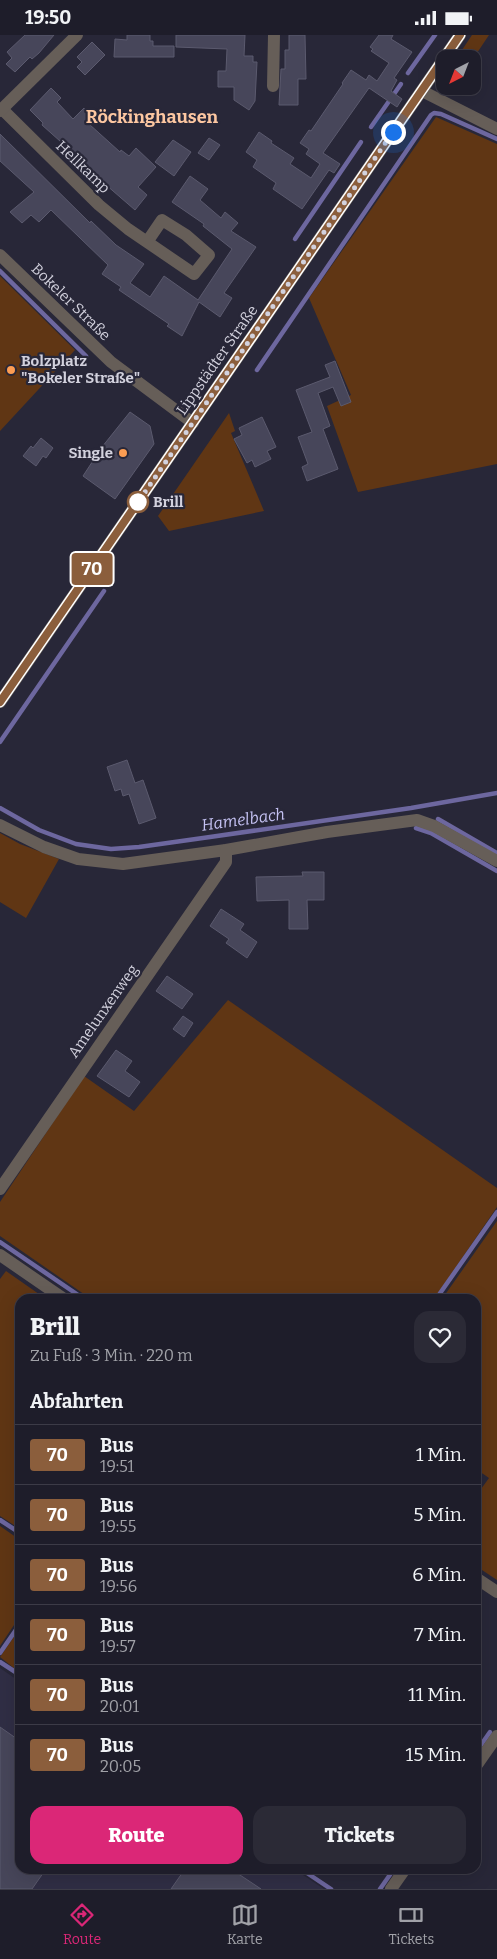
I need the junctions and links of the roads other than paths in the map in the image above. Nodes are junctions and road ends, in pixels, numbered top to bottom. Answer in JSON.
{"nodes":[{"id":1,"x":77,"y":35,"type":"edge"},
{"id":2,"x":274,"y":35,"type":"edge"},
{"id":3,"x":460,"y":35,"type":"edge"},
{"id":4,"x":273,"y":86,"type":"dead end"},
{"id":5,"x":422,"y":91,"type":"junction"},
{"id":6,"x":1,"y":110,"type":"edge"},
{"id":7,"x":497,"y":129,"type":"edge"},
{"id":8,"x":147,"y":242,"type":"junction"},
{"id":9,"x":0,"y":255,"type":"edge"},
{"id":10,"x":193,"y":423,"type":"junction"},
{"id":11,"x":0,"y":702,"type":"edge"},
{"id":12,"x":0,"y":825,"type":"edge"},
{"id":13,"x":226,"y":849,"type":"junction"},
{"id":14,"x":497,"y":861,"type":"edge"},
{"id":15,"x":0,"y":1189,"type":"edge"},
{"id":16,"x":0,"y":1255,"type":"edge"},
{"id":17,"x":57,"y":1294,"type":"edge"},
{"id":18,"x":481,"y":1581,"type":"edge"},
{"id":19,"x":497,"y":1592,"type":"edge"},
{"id":20,"x":497,"y":1736,"type":"edge"},
{"id":21,"x":481,"y":1759,"type":"edge"},
{"id":22,"x":402,"y":1874,"type":"edge"},
{"id":23,"x":391,"y":1889,"type":"edge"}],
"edges":[{"from":1,"to":6,"type":"street"},
{"from":2,"to":4,"type":"street"},
{"from":3,"to":5,"type":"street","name":"Lippstädter Straße"},
{"from":5,"to":7,"type":"street"},
{"from":5,"to":10,"type":"street","name":"Lippstädter Straße"},
{"from":6,"to":8,"type":"street","name":"Hellkamp"},
{"from":8,"to":8,"type":"street","name":"Hellkamp"},
{"from":9,"to":10,"type":"street","name":"Bokeler Straße"},
{"from":10,"to":11,"type":"street","name":"Lippstädter Straße"},
{"from":12,"to":13,"type":"street"},
{"from":13,"to":14,"type":"street"},
{"from":13,"to":15,"type":"street","name":"Amelunxenweg"},
{"from":16,"to":17,"type":"street"},
{"from":18,"to":19,"type":"street"},
{"from":20,"to":21,"type":"street"},
{"from":22,"to":23,"type":"street"}]}
